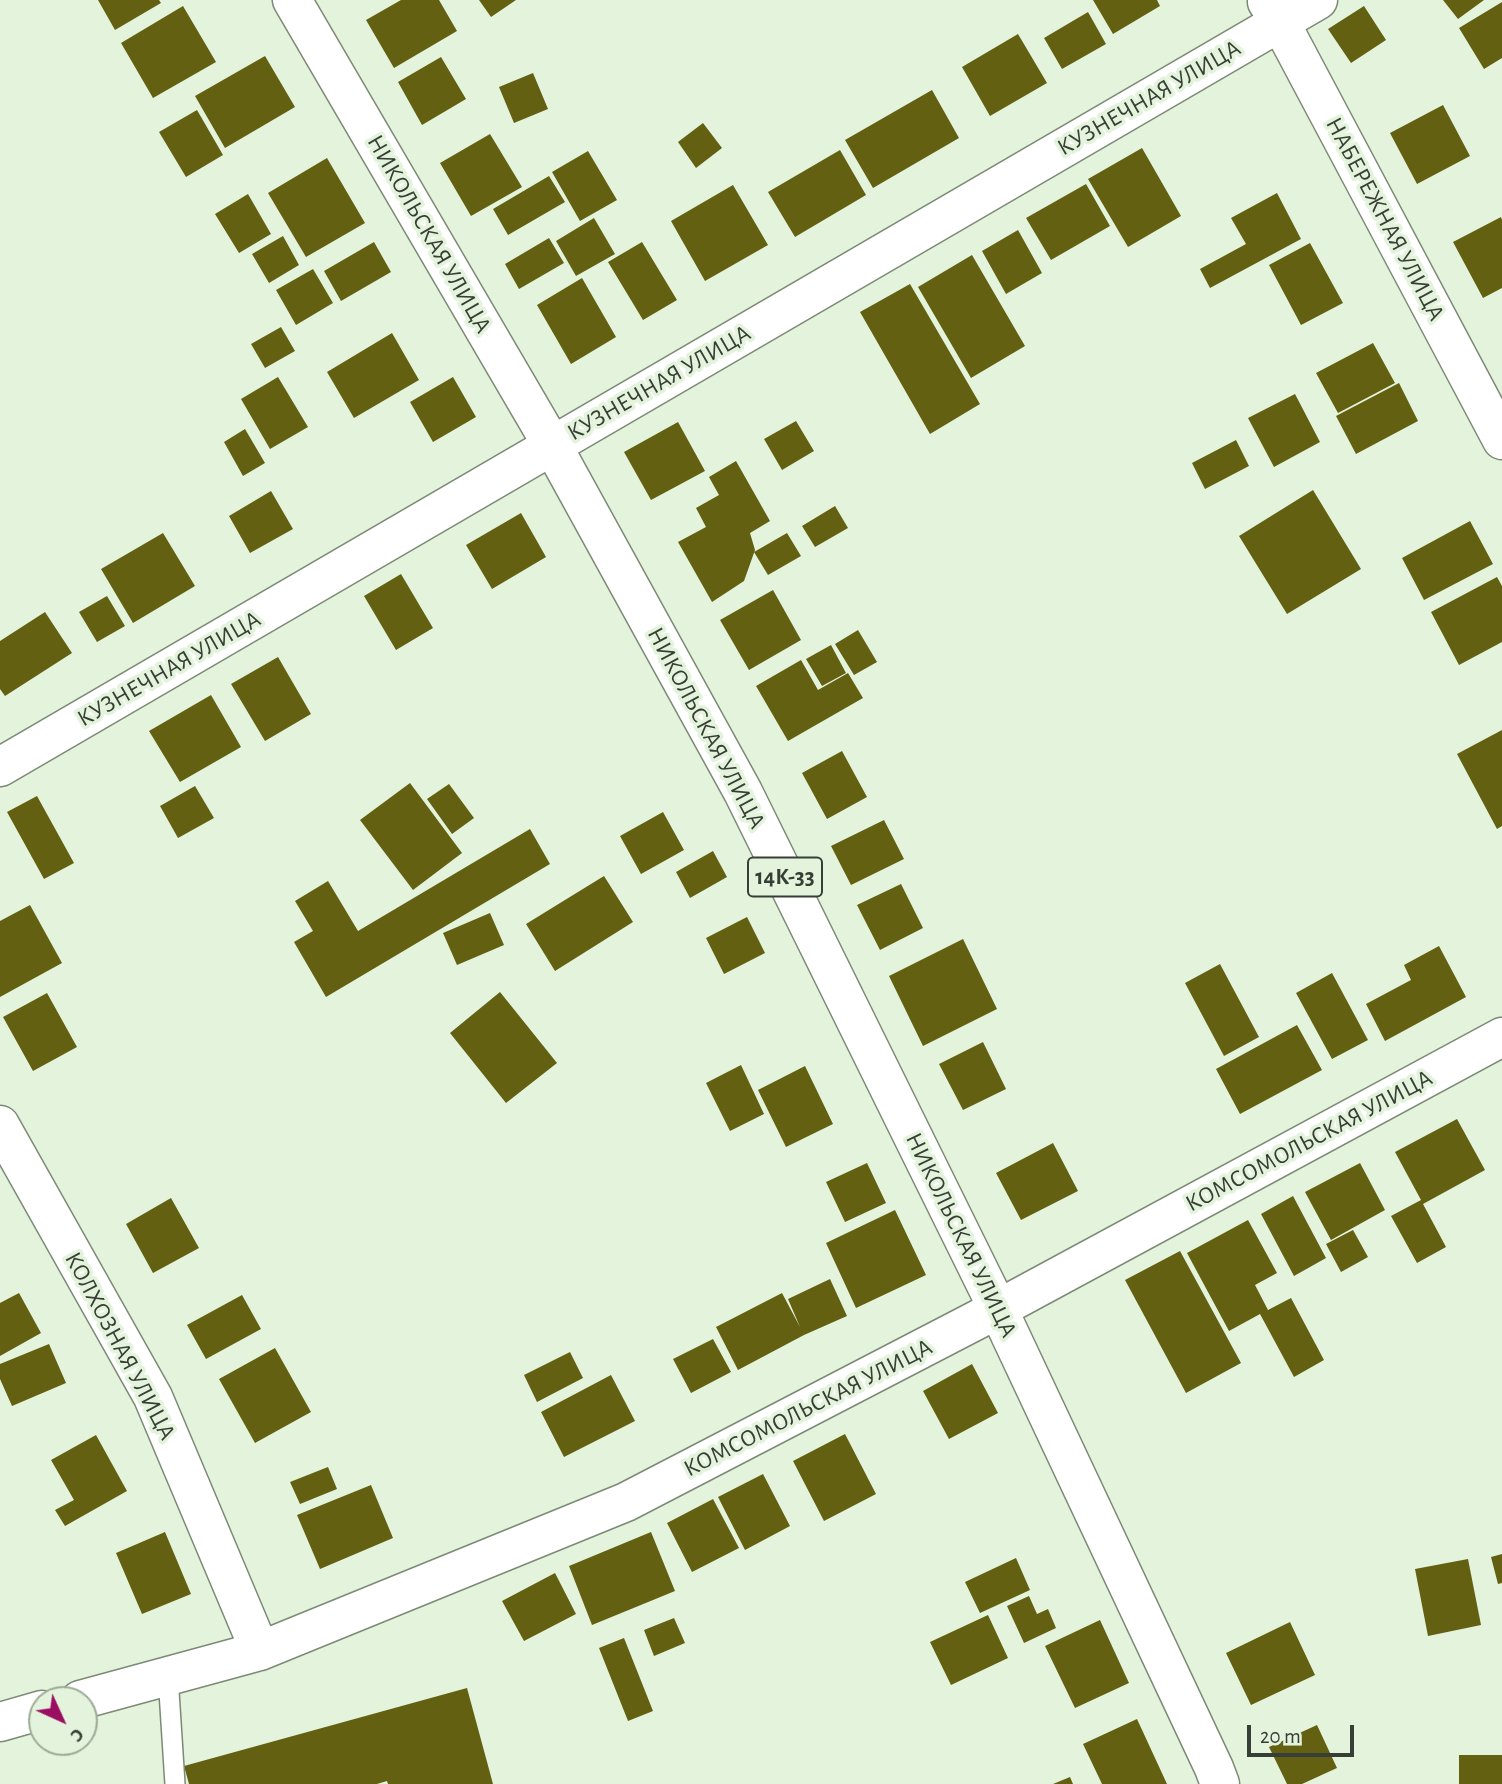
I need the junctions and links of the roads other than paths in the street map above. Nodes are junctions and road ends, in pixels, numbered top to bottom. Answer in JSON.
{"nodes":[{"id":1,"x":292,"y":0,"type":"edge"},
{"id":2,"x":1318,"y":0,"type":"edge"},
{"id":3,"x":1273,"y":11,"type":"edge"},
{"id":4,"x":1502,"y":440,"type":"edge"},
{"id":5,"x":552,"y":445,"type":"junction"},
{"id":6,"x":0,"y":767,"type":"edge"},
{"id":7,"x":1502,"y":1037,"type":"edge"},
{"id":8,"x":0,"y":1125,"type":"edge"},
{"id":9,"x":998,"y":1309,"type":"junction"},
{"id":10,"x":260,"y":1651,"type":"junction"},
{"id":11,"x":168,"y":1676,"type":"junction"},
{"id":12,"x":98,"y":1695,"type":"edge"},
{"id":13,"x":28,"y":1714,"type":"edge"},
{"id":14,"x":0,"y":1722,"type":"edge"},
{"id":15,"x":175,"y":1784,"type":"edge"},
{"id":16,"x":1220,"y":1784,"type":"edge"}],
"edges":[{"from":1,"to":5,"type":"street","name":"НИКОЛЬСКАЯ УЛИЦА","number":"14К-33"},
{"from":2,"to":3,"type":"street","name":"КУЗНЕЧНАЯ УЛИЦА"},
{"from":3,"to":4,"type":"street","name":"НАБЕРЕЖНАЯ УЛИЦА"},
{"from":3,"to":5,"type":"street","name":"КУЗНЕЧНАЯ УЛИЦА"},
{"from":5,"to":6,"type":"street","name":"КУЗНЕЧНАЯ УЛИЦА"},
{"from":5,"to":9,"type":"street","name":"НИКОЛЬСКАЯ УЛИЦА","number":"14К-33"},
{"from":7,"to":9,"type":"street","name":"КОМСОМОЛЬСКАЯ УЛИЦА"},
{"from":8,"to":10,"type":"street","name":"КОЛХОЗНАЯ УЛИЦА"},
{"from":9,"to":10,"type":"street","name":"КОМСОМОЛЬСКАЯ УЛИЦА"},
{"from":9,"to":16,"type":"street","name":"НИКОЛЬСКАЯ УЛИЦА","number":"14К-33"},
{"from":10,"to":11,"type":"street","name":"КОМСОМОЛЬСКАЯ УЛИЦА"},
{"from":11,"to":12,"type":"street","name":"КОМСОМОЛЬСКАЯ УЛИЦА"},
{"from":11,"to":15,"type":"lane"},
{"from":13,"to":14,"type":"street"}]}
